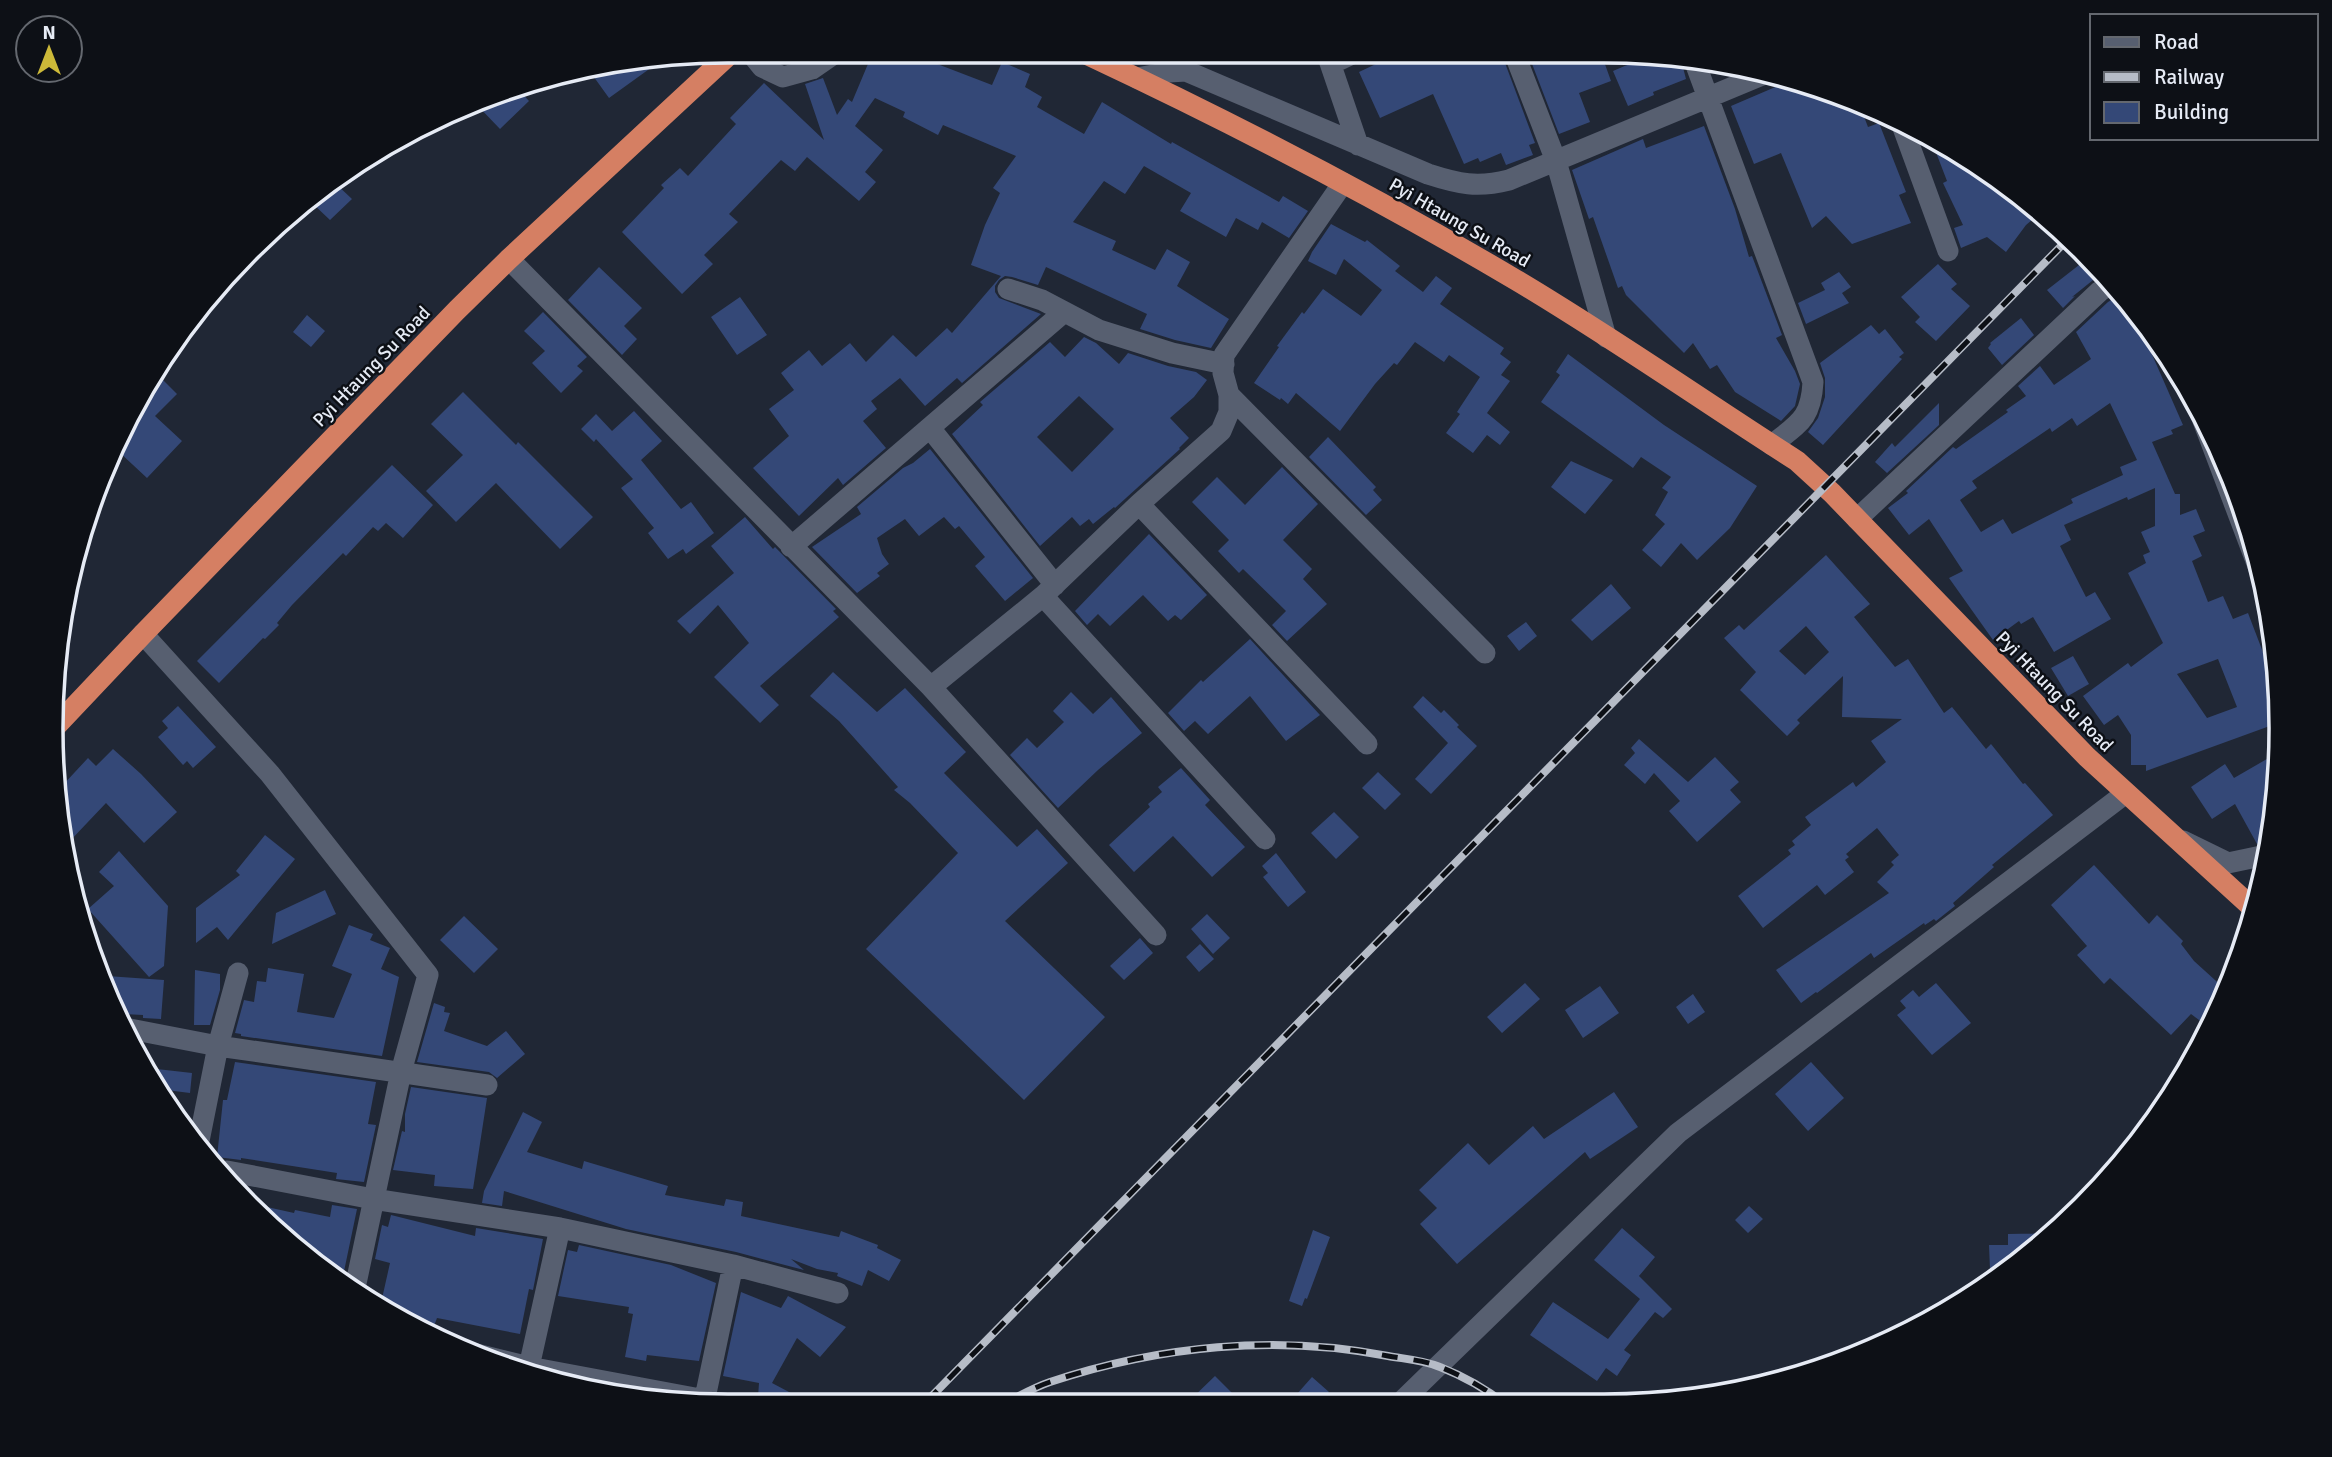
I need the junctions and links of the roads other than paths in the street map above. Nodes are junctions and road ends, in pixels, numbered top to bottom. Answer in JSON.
{"nodes":[{"id":1,"x":720,"y":63,"type":"edge"},
{"id":2,"x":759,"y":63,"type":"edge"},
{"id":3,"x":821,"y":63,"type":"edge"},
{"id":4,"x":1106,"y":63,"type":"edge"},
{"id":5,"x":1330,"y":63,"type":"edge"},
{"id":6,"x":1518,"y":63,"type":"edge"},
{"id":7,"x":1698,"y":70,"type":"edge"},
{"id":8,"x":1138,"y":78,"type":"junction"},
{"id":9,"x":1750,"y":80,"type":"edge"},
{"id":10,"x":1707,"y":98,"type":"junction"},
{"id":11,"x":1906,"y":136,"type":"edge"},
{"id":12,"x":1358,"y":145,"type":"junction"},
{"id":13,"x":1556,"y":161,"type":"junction"},
{"id":14,"x":1343,"y":183,"type":"junction"},
{"id":15,"x":1948,"y":251,"type":"dead end"},
{"id":16,"x":509,"y":259,"type":"junction"},
{"id":17,"x":1008,"y":289,"type":"dead end"},
{"id":18,"x":2103,"y":289,"type":"edge"},
{"id":19,"x":1064,"y":312,"type":"junction"},
{"id":20,"x":1606,"y":337,"type":"junction"},
{"id":21,"x":1224,"y":364,"type":"junction"},
{"id":22,"x":1229,"y":395,"type":"junction"},
{"id":23,"x":930,"y":428,"type":"junction"},
{"id":24,"x":1772,"y":445,"type":"junction"},
{"id":25,"x":1139,"y":505,"type":"junction"},
{"id":26,"x":1857,"y":519,"type":"junction"},
{"id":27,"x":791,"y":547,"type":"junction"},
{"id":28,"x":1049,"y":591,"type":"junction"},
{"id":29,"x":143,"y":634,"type":"junction"},
{"id":30,"x":1485,"y":653,"type":"dead end"},
{"id":31,"x":931,"y":687,"type":"junction"},
{"id":32,"x":63,"y":718,"type":"edge"},
{"id":33,"x":1367,"y":744,"type":"dead end"},
{"id":34,"x":2126,"y":793,"type":"junction"},
{"id":35,"x":2175,"y":838,"type":"junction"},
{"id":36,"x":1265,"y":839,"type":"dead end"},
{"id":37,"x":2256,"y":857,"type":"edge"},
{"id":38,"x":2246,"y":902,"type":"edge"},
{"id":39,"x":1156,"y":935,"type":"dead end"},
{"id":40,"x":238,"y":973,"type":"dead end"},
{"id":41,"x":136,"y":1030,"type":"edge"},
{"id":42,"x":218,"y":1046,"type":"junction"},
{"id":43,"x":401,"y":1072,"type":"junction"},
{"id":44,"x":487,"y":1085,"type":"dead end"},
{"id":45,"x":201,"y":1133,"type":"edge"},
{"id":46,"x":233,"y":1172,"type":"edge"},
{"id":47,"x":373,"y":1199,"type":"junction"},
{"id":48,"x":561,"y":1228,"type":"junction"},
{"id":49,"x":733,"y":1265,"type":"junction"},
{"id":50,"x":357,"y":1280,"type":"edge"},
{"id":51,"x":838,"y":1293,"type":"dead end"},
{"id":52,"x":530,"y":1363,"type":"edge"},
{"id":53,"x":576,"y":1376,"type":"edge"},
{"id":54,"x":644,"y":1388,"type":"edge"},
{"id":55,"x":709,"y":1394,"type":"edge"},
{"id":56,"x":1409,"y":1394,"type":"edge"}],
"edges":[{"from":1,"to":16,"type":"highway","name":"Pyi Htaung Su Road"},
{"from":2,"to":3,"type":"street"},
{"from":4,"to":8,"type":"highway","name":"Pyi Htaung Su Road"},
{"from":5,"to":12,"type":"street"},
{"from":6,"to":13,"type":"street"},
{"from":7,"to":10,"type":"street"},
{"from":8,"to":12,"type":"street"},
{"from":8,"to":14,"type":"highway","name":"Pyi Htaung Su Road"},
{"from":9,"to":10,"type":"street"},
{"from":10,"to":13,"type":"street"},
{"from":10,"to":24,"type":"street"},
{"from":11,"to":15,"type":"street"},
{"from":12,"to":13,"type":"street"},
{"from":13,"to":20,"type":"street"},
{"from":14,"to":20,"type":"highway","name":"Pyi Htaung Su Road"},
{"from":14,"to":21,"type":"street"},
{"from":16,"to":27,"type":"street"},
{"from":16,"to":29,"type":"highway","name":"Pyi Htaung Su Road"},
{"from":17,"to":19,"type":"street"},
{"from":18,"to":26,"type":"street"},
{"from":19,"to":21,"type":"street"},
{"from":19,"to":23,"type":"street"},
{"from":20,"to":24,"type":"highway","name":"Pyi Htaung Su Road"},
{"from":21,"to":22,"type":"street"},
{"from":22,"to":25,"type":"street"},
{"from":22,"to":30,"type":"street"},
{"from":23,"to":27,"type":"street"},
{"from":23,"to":28,"type":"street"},
{"from":24,"to":26,"type":"highway","name":"Pyi Htaung Su Road"},
{"from":25,"to":28,"type":"street"},
{"from":25,"to":33,"type":"street"},
{"from":26,"to":34,"type":"highway","name":"Pyi Htaung Su Road"},
{"from":27,"to":31,"type":"street"},
{"from":28,"to":31,"type":"street"},
{"from":28,"to":36,"type":"street"},
{"from":29,"to":32,"type":"highway","name":"Pyi Htaung Su Road"},
{"from":29,"to":43,"type":"street"},
{"from":31,"to":39,"type":"street"},
{"from":34,"to":35,"type":"highway","name":"Pyi Htaung Su Road"},
{"from":34,"to":56,"type":"street"},
{"from":35,"to":37,"type":"street"},
{"from":35,"to":38,"type":"highway","name":"Pyi Htaung Su Road"},
{"from":40,"to":42,"type":"street"},
{"from":41,"to":42,"type":"street"},
{"from":42,"to":43,"type":"street"},
{"from":42,"to":45,"type":"street"},
{"from":43,"to":44,"type":"street"},
{"from":43,"to":47,"type":"street"},
{"from":46,"to":47,"type":"street"},
{"from":47,"to":48,"type":"street"},
{"from":47,"to":50,"type":"street"},
{"from":48,"to":49,"type":"street"},
{"from":48,"to":52,"type":"street"},
{"from":49,"to":51,"type":"street"},
{"from":49,"to":55,"type":"street"},
{"from":53,"to":54,"type":"street"}]}
